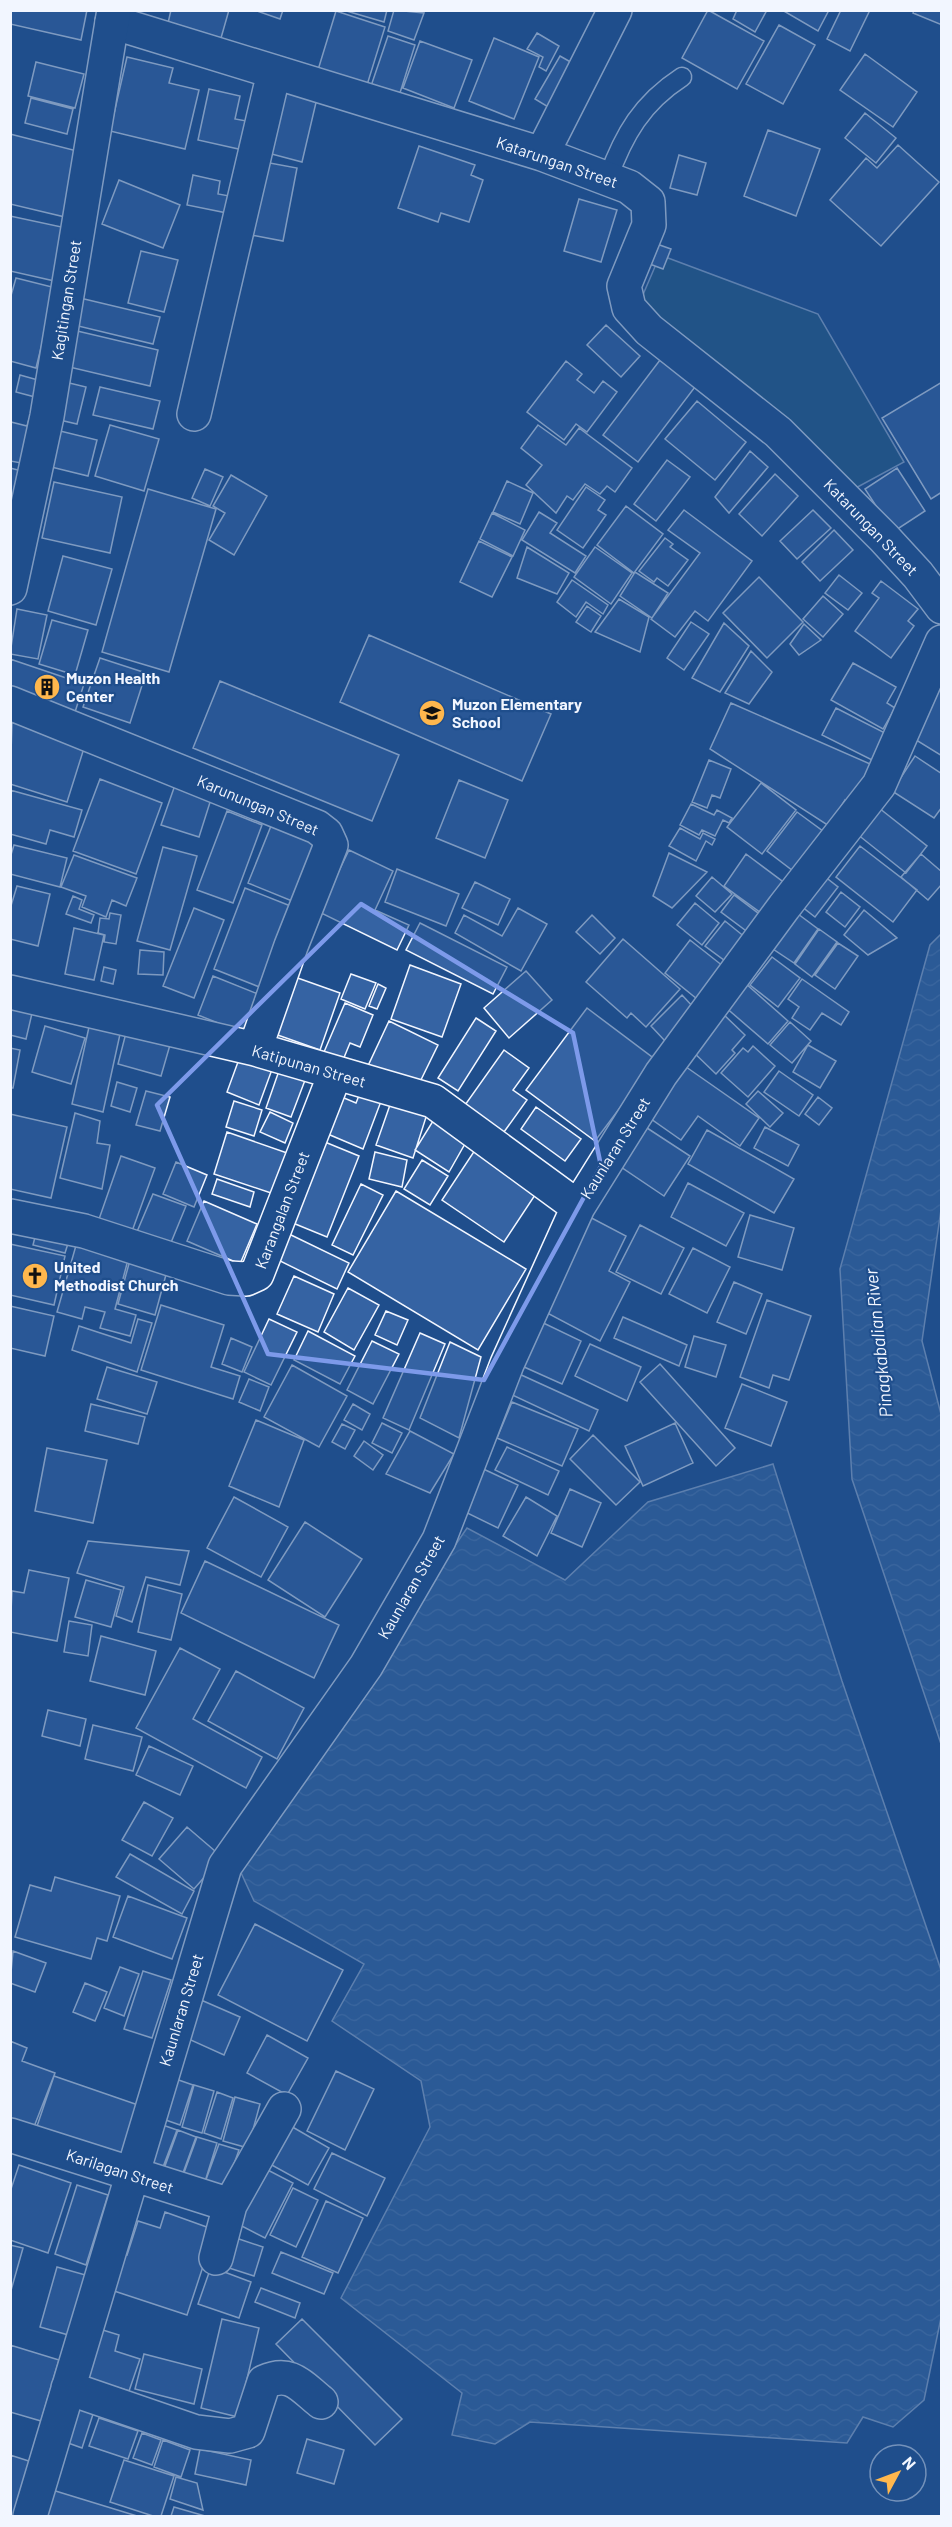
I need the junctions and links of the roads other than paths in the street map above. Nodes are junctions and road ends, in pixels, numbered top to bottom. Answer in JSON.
{"nodes":[{"id":1,"x":615,"y":10,"type":"edge"},
{"id":2,"x":113,"y":16,"type":"edge"},
{"id":3,"x":274,"y":72,"type":"junction"},
{"id":4,"x":682,"y":77,"type":"dead end"},
{"id":5,"x":542,"y":154,"type":"junction"},
{"id":6,"x":608,"y":178,"type":"junction"},
{"id":7,"x":194,"y":414,"type":"dead end"},
{"id":8,"x":10,"y":588,"type":"edge"},
{"id":9,"x":942,"y":607,"type":"edge"},
{"id":10,"x":941,"y":644,"type":"edge"},
{"id":11,"x":10,"y":703,"type":"edge"},
{"id":12,"x":10,"y":992,"type":"edge"},
{"id":13,"x":255,"y":1049,"type":"junction"},
{"id":14,"x":334,"y":1074,"type":"junction"},
{"id":15,"x":578,"y":1207,"type":"junction"},
{"id":16,"x":10,"y":1215,"type":"edge"},
{"id":17,"x":284,"y":2109,"type":"dead end"},
{"id":18,"x":10,"y":2135,"type":"edge"},
{"id":19,"x":132,"y":2175,"type":"junction"},
{"id":20,"x":230,"y":2205,"type":"junction"},
{"id":21,"x":216,"y":2258,"type":"dead end"},
{"id":22,"x":68,"y":2388,"type":"junction"},
{"id":23,"x":321,"y":2402,"type":"dead end"},
{"id":24,"x":30,"y":2517,"type":"edge"}],
"edges":[{"from":1,"to":5,"type":"street"},
{"from":2,"to":3,"type":"street","name":"Katarungan Street"},
{"from":2,"to":8,"type":"street","name":"Kagitingan Street"},
{"from":3,"to":5,"type":"street","name":"Katarungan Street"},
{"from":3,"to":7,"type":"street"},
{"from":4,"to":6,"type":"lane"},
{"from":5,"to":6,"type":"street","name":"Katarungan Street"},
{"from":6,"to":9,"type":"street","name":"Katarungan Street"},
{"from":10,"to":15,"type":"street","name":"Kaunlaran Street"},
{"from":11,"to":13,"type":"street","name":"Karunungan Street"},
{"from":12,"to":13,"type":"street","name":"Katipunan Street"},
{"from":13,"to":14,"type":"street","name":"Katipunan Street"},
{"from":14,"to":15,"type":"street","name":"Katipunan Street"},
{"from":14,"to":16,"type":"street","name":"Karangalan Street"},
{"from":15,"to":19,"type":"street","name":"Kaunlaran Street"},
{"from":17,"to":20,"type":"street"},
{"from":18,"to":19,"type":"street","name":"Karilagan Street"},
{"from":19,"to":20,"type":"street","name":"Karilagan Street"},
{"from":19,"to":22,"type":"street","name":"Kaunlaran Street"},
{"from":20,"to":21,"type":"street"},
{"from":22,"to":23,"type":"street"},
{"from":22,"to":24,"type":"street","name":"Kaunlaran Street"}]}
